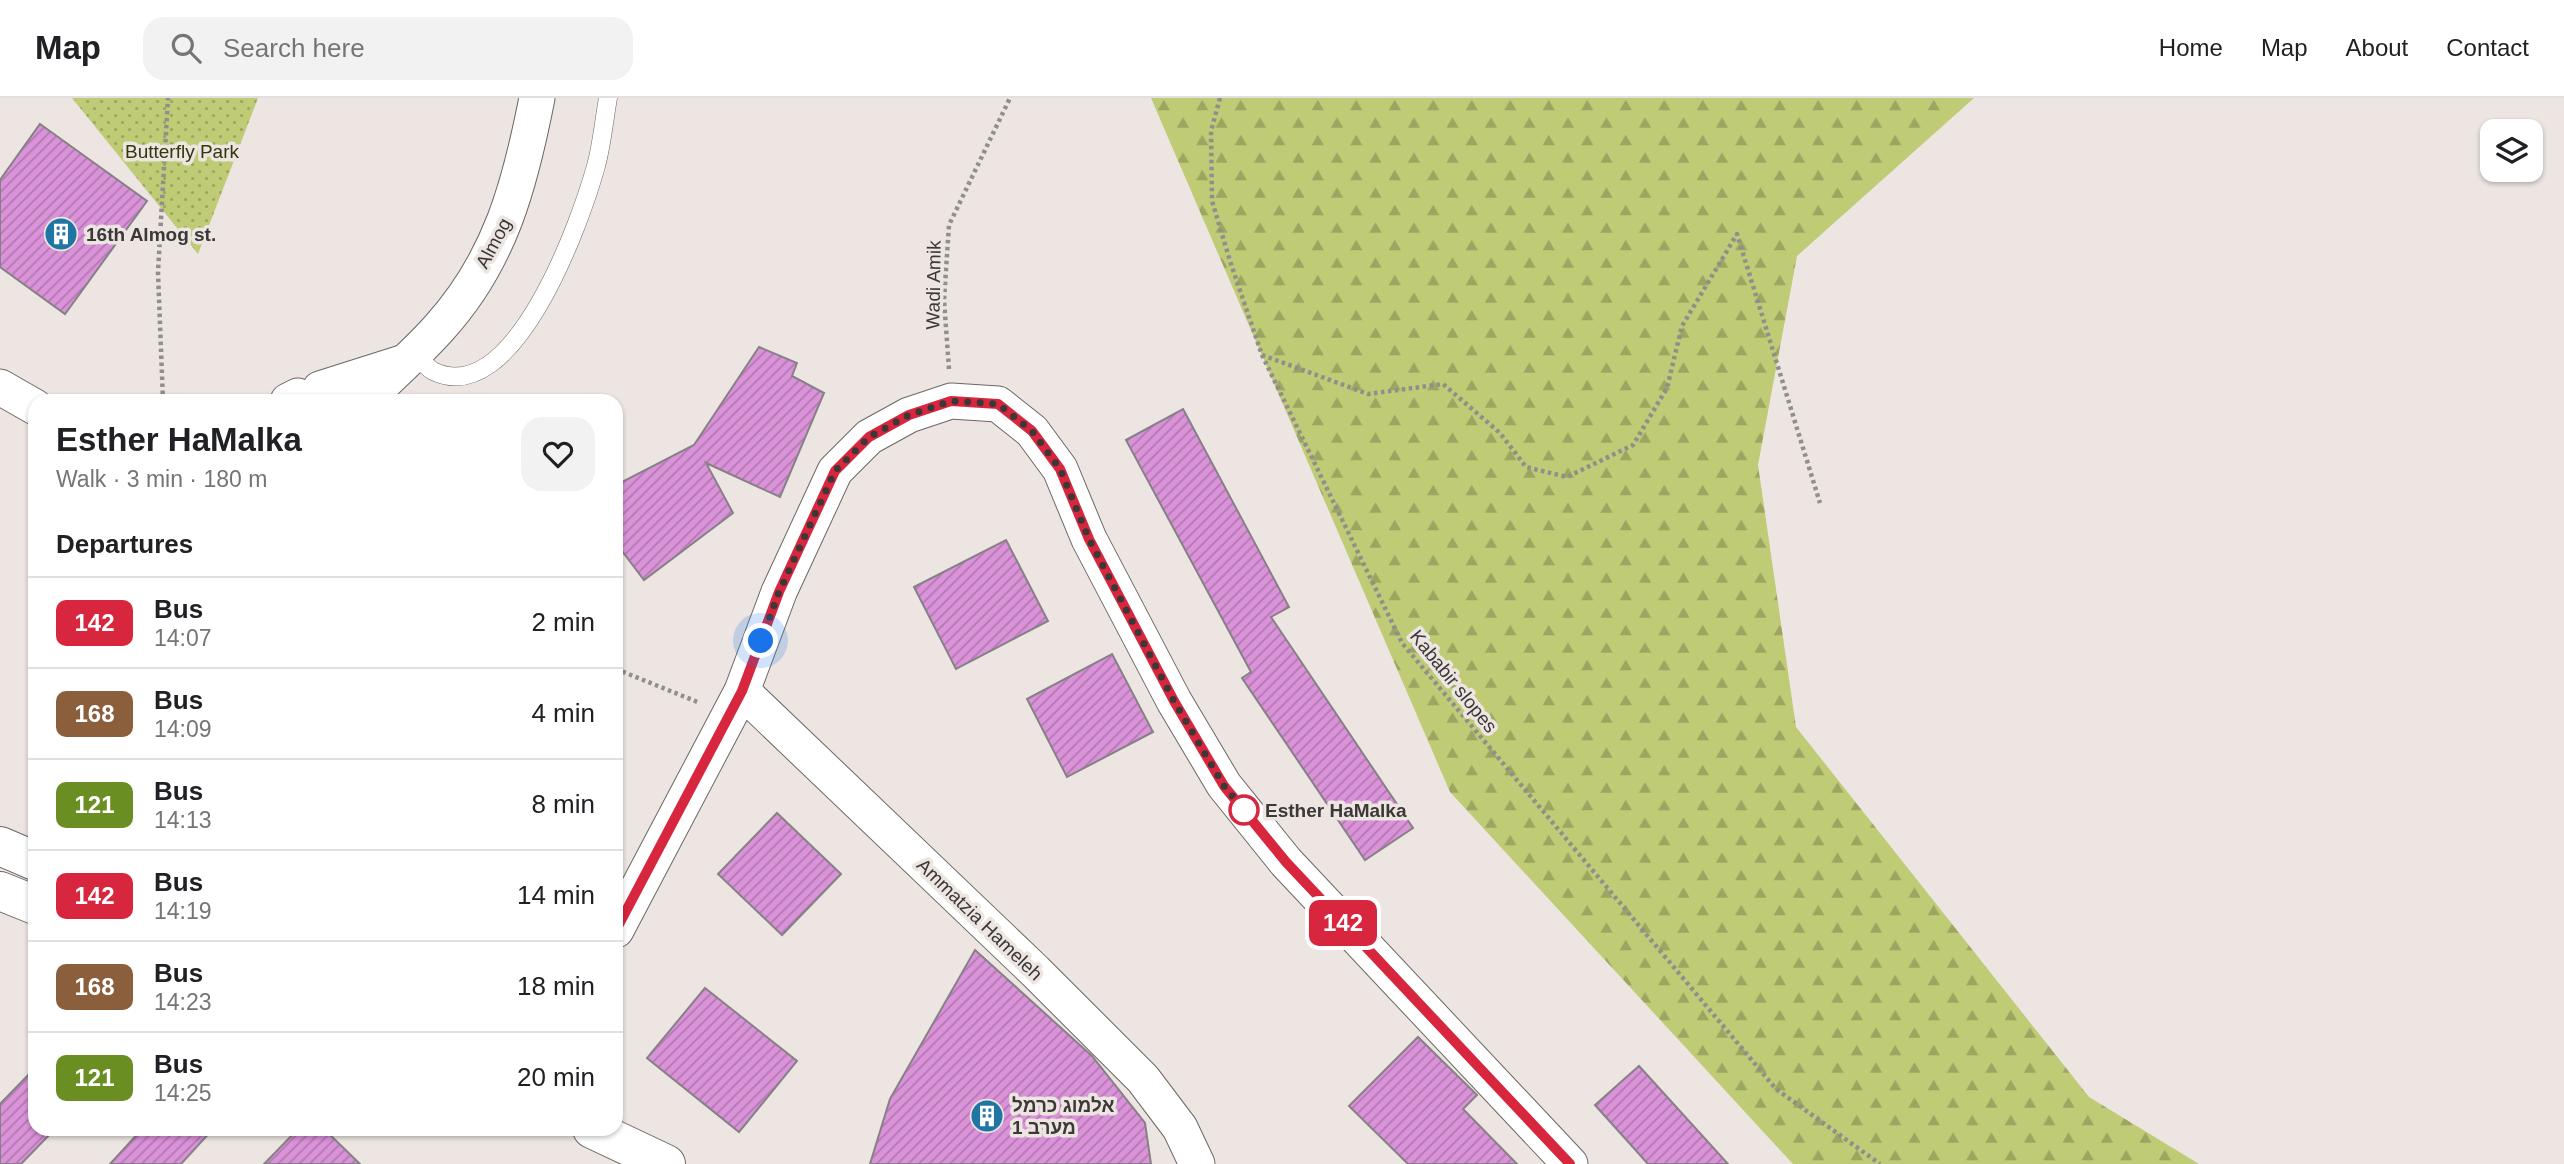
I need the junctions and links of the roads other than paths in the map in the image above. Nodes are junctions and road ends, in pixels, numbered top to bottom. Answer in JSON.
{"nodes":[{"id":1,"x":537,"y":98,"type":"edge"},
{"id":2,"x":608,"y":98,"type":"edge"},
{"id":3,"x":408,"y":358,"type":"junction"},
{"id":4,"x":0,"y":387,"type":"edge"},
{"id":5,"x":315,"y":394,"type":"edge"},
{"id":6,"x":373,"y":394,"type":"edge"},
{"id":7,"x":28,"y":403,"type":"edge"},
{"id":8,"x":736,"y":703,"type":"junction"},
{"id":9,"x":0,"y":846,"type":"edge"},
{"id":10,"x":28,"y":858,"type":"edge"},
{"id":11,"x":0,"y":891,"type":"edge"},
{"id":12,"x":28,"y":902,"type":"edge"},
{"id":13,"x":623,"y":917,"type":"edge"},
{"id":14,"x":602,"y":1136,"type":"edge"},
{"id":15,"x":629,"y":1156,"type":"edge"},
{"id":16,"x":666,"y":1164,"type":"edge"},
{"id":17,"x":1197,"y":1164,"type":"edge"},
{"id":18,"x":1570,"y":1164,"type":"edge"}],
"edges":[{"from":1,"to":3,"type":"street","name":"Almog"},
{"from":2,"to":3,"type":"lane"},
{"from":3,"to":5,"type":"street","name":"Almog"},
{"from":3,"to":6,"type":"street","name":"Almog"},
{"from":4,"to":7,"type":"street"},
{"from":8,"to":13,"type":"street"},
{"from":8,"to":17,"type":"street","name":"Ammatzia Hameleh"},
{"from":8,"to":18,"type":"street"},
{"from":9,"to":10,"type":"street"},
{"from":11,"to":12,"type":"street"},
{"from":14,"to":15,"type":"street"},
{"from":15,"to":16,"type":"street"}]}
